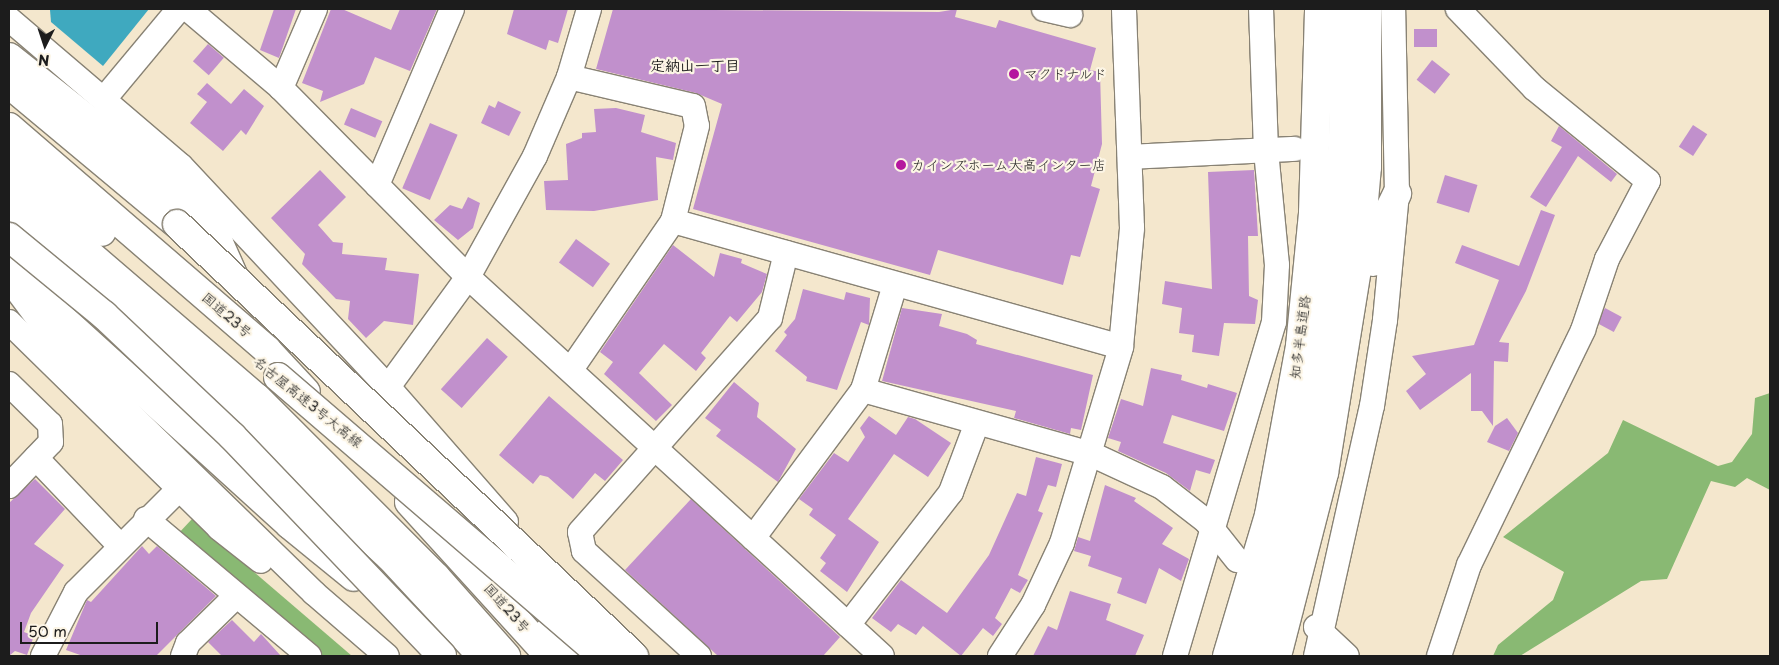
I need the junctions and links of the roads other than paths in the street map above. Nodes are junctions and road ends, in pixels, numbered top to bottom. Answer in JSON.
{"nodes":[{"id":1,"x":179,"y":9,"type":"edge"},
{"id":2,"x":188,"y":9,"type":"edge"},
{"id":3,"x":315,"y":9,"type":"edge"},
{"id":4,"x":452,"y":9,"type":"edge"},
{"id":5,"x":589,"y":9,"type":"edge"},
{"id":6,"x":1044,"y":9,"type":"edge"},
{"id":7,"x":1124,"y":9,"type":"edge"},
{"id":8,"x":1261,"y":9,"type":"edge"},
{"id":9,"x":1319,"y":9,"type":"edge"},
{"id":10,"x":1344,"y":9,"type":"edge"},
{"id":11,"x":1366,"y":9,"type":"edge"},
{"id":12,"x":1393,"y":9,"type":"edge"},
{"id":13,"x":1458,"y":9,"type":"edge"},
{"id":14,"x":1070,"y":15,"type":"dead end"},
{"id":15,"x":9,"y":19,"type":"edge"},
{"id":16,"x":9,"y":57,"type":"edge"},
{"id":17,"x":569,"y":77,"type":"junction"},
{"id":18,"x":9,"y":84,"type":"edge"},
{"id":19,"x":281,"y":88,"type":"junction"},
{"id":20,"x":104,"y":99,"type":"junction"},
{"id":21,"x":9,"y":127,"type":"edge"},
{"id":22,"x":1295,"y":148,"type":"dead end"},
{"id":23,"x":1266,"y":151,"type":"junction"},
{"id":24,"x":9,"y":154,"type":"edge"},
{"id":25,"x":1130,"y":157,"type":"junction"},
{"id":26,"x":9,"y":185,"type":"edge"},
{"id":27,"x":377,"y":186,"type":"junction"},
{"id":28,"x":1397,"y":194,"type":"junction"},
{"id":29,"x":9,"y":217,"type":"edge"},
{"id":30,"x":673,"y":220,"type":"junction"},
{"id":31,"x":9,"y":237,"type":"edge"},
{"id":32,"x":786,"y":253,"type":"junction"},
{"id":33,"x":9,"y":270,"type":"edge"},
{"id":34,"x":468,"y":277,"type":"junction"},
{"id":35,"x":9,"y":279,"type":"edge"},
{"id":36,"x":895,"y":284,"type":"junction"},
{"id":37,"x":9,"y":322,"type":"edge"},
{"id":38,"x":1121,"y":347,"type":"junction"},
{"id":39,"x":267,"y":350,"type":"junction"},
{"id":40,"x":572,"y":368,"type":"junction"},
{"id":41,"x":9,"y":384,"type":"edge"},
{"id":42,"x":388,"y":387,"type":"junction"},
{"id":43,"x":863,"y":390,"type":"junction"},
{"id":44,"x":977,"y":423,"type":"junction"},
{"id":45,"x":652,"y":446,"type":"junction"},
{"id":46,"x":1091,"y":454,"type":"junction"},
{"id":47,"x":36,"y":458,"type":"junction"},
{"id":48,"x":9,"y":486,"type":"edge"},
{"id":49,"x":179,"y":489,"type":"junction"},
{"id":50,"x":146,"y":519,"type":"junction"},
{"id":51,"x":1212,"y":534,"type":"junction"},
{"id":52,"x":753,"y":538,"type":"junction"},
{"id":53,"x":119,"y":545,"type":"junction"},
{"id":54,"x":1237,"y":560,"type":"dead end"},
{"id":55,"x":314,"y":593,"type":"junction"},
{"id":56,"x":235,"y":597,"type":"junction"},
{"id":57,"x":521,"y":623,"type":"junction"},
{"id":58,"x":848,"y":625,"type":"junction"},
{"id":59,"x":1320,"y":631,"type":"junction"},
{"id":60,"x":43,"y":656,"type":"edge"},
{"id":61,"x":183,"y":656,"type":"edge"},
{"id":62,"x":309,"y":656,"type":"edge"},
{"id":63,"x":387,"y":656,"type":"edge"},
{"id":64,"x":442,"y":656,"type":"edge"},
{"id":65,"x":453,"y":656,"type":"edge"},
{"id":66,"x":482,"y":656,"type":"edge"},
{"id":67,"x":506,"y":656,"type":"edge"},
{"id":68,"x":549,"y":656,"type":"edge"},
{"id":69,"x":581,"y":656,"type":"edge"},
{"id":70,"x":602,"y":656,"type":"edge"},
{"id":71,"x":611,"y":656,"type":"edge"},
{"id":72,"x":634,"y":656,"type":"edge"},
{"id":73,"x":699,"y":656,"type":"edge"},
{"id":74,"x":882,"y":656,"type":"edge"},
{"id":75,"x":1000,"y":656,"type":"edge"},
{"id":76,"x":1175,"y":656,"type":"edge"},
{"id":77,"x":1227,"y":656,"type":"edge"},
{"id":78,"x":1253,"y":656,"type":"edge"},
{"id":79,"x":1277,"y":656,"type":"edge"},
{"id":80,"x":1284,"y":656,"type":"edge"},
{"id":81,"x":1316,"y":656,"type":"edge"},
{"id":82,"x":1348,"y":656,"type":"edge"},
{"id":83,"x":1439,"y":656,"type":"edge"}],
"edges":[{"from":1,"to":20,"type":"street"},
{"from":2,"to":19,"type":"street"},
{"from":3,"to":19,"type":"street"},
{"from":4,"to":27,"type":"street"},
{"from":5,"to":17,"type":"street"},
{"from":6,"to":14,"type":"street"},
{"from":7,"to":25,"type":"street"},
{"from":8,"to":23,"type":"street"},
{"from":9,"to":77,"type":"highway","name":"知多半島道路"},
{"from":10,"to":78,"type":"highway","name":"知多半島道路"},
{"from":11,"to":79,"type":"highway"},
{"from":12,"to":28,"type":"street"},
{"from":13,"to":83,"type":"street"},
{"from":15,"to":20,"type":"street"},
{"from":16,"to":39,"type":"highway"},
{"from":17,"to":30,"type":"street"},
{"from":17,"to":34,"type":"street"},
{"from":18,"to":72,"type":"highway","bridge":true},
{"from":19,"to":27,"type":"street"},
{"from":20,"to":42,"type":"street"},
{"from":21,"to":39,"type":"highway","name":"国道23号"},
{"from":22,"to":23,"type":"street"},
{"from":23,"to":25,"type":"street"},
{"from":23,"to":51,"type":"street"},
{"from":24,"to":70,"type":"highway","name":"名古屋高速3号大高線","bridge":true},
{"from":25,"to":38,"type":"street"},
{"from":26,"to":67,"type":"highway","name":"名古屋高速3号大高線"},
{"from":27,"to":34,"type":"street"},
{"from":28,"to":59,"type":"street"},
{"from":28,"to":80,"type":"highway"},
{"from":29,"to":66,"type":"highway"},
{"from":30,"to":32,"type":"street"},
{"from":30,"to":40,"type":"street"},
{"from":31,"to":64,"type":"highway","bridge":true},
{"from":32,"to":36,"type":"street"},
{"from":32,"to":45,"type":"street"},
{"from":33,"to":65,"type":"highway"},
{"from":34,"to":40,"type":"street"},
{"from":34,"to":42,"type":"street"},
{"from":35,"to":55,"type":"street"},
{"from":36,"to":38,"type":"street"},
{"from":36,"to":43,"type":"street"},
{"from":37,"to":49,"type":"street"},
{"from":38,"to":46,"type":"street"},
{"from":39,"to":57,"type":"highway","name":"国道23号"},
{"from":40,"to":45,"type":"street"},
{"from":41,"to":47,"type":"street"},
{"from":42,"to":71,"type":"street"},
{"from":43,"to":44,"type":"street"},
{"from":43,"to":52,"type":"street"},
{"from":44,"to":46,"type":"street"},
{"from":44,"to":58,"type":"street"},
{"from":45,"to":52,"type":"street"},
{"from":45,"to":73,"type":"street"},
{"from":46,"to":51,"type":"street"},
{"from":46,"to":75,"type":"street"},
{"from":47,"to":48,"type":"street"},
{"from":47,"to":53,"type":"street"},
{"from":49,"to":50,"type":"street"},
{"from":49,"to":55,"type":"street"},
{"from":50,"to":53,"type":"street"},
{"from":50,"to":56,"type":"street"},
{"from":51,"to":54,"type":"street"},
{"from":51,"to":76,"type":"street"},
{"from":52,"to":58,"type":"street"},
{"from":53,"to":60,"type":"street"},
{"from":55,"to":63,"type":"street"},
{"from":56,"to":61,"type":"street"},
{"from":56,"to":62,"type":"street"},
{"from":57,"to":68,"type":"highway","name":"国道23号"},
{"from":57,"to":69,"type":"highway"},
{"from":58,"to":74,"type":"street"},
{"from":59,"to":81,"type":"street"},
{"from":59,"to":82,"type":"street"}]}
